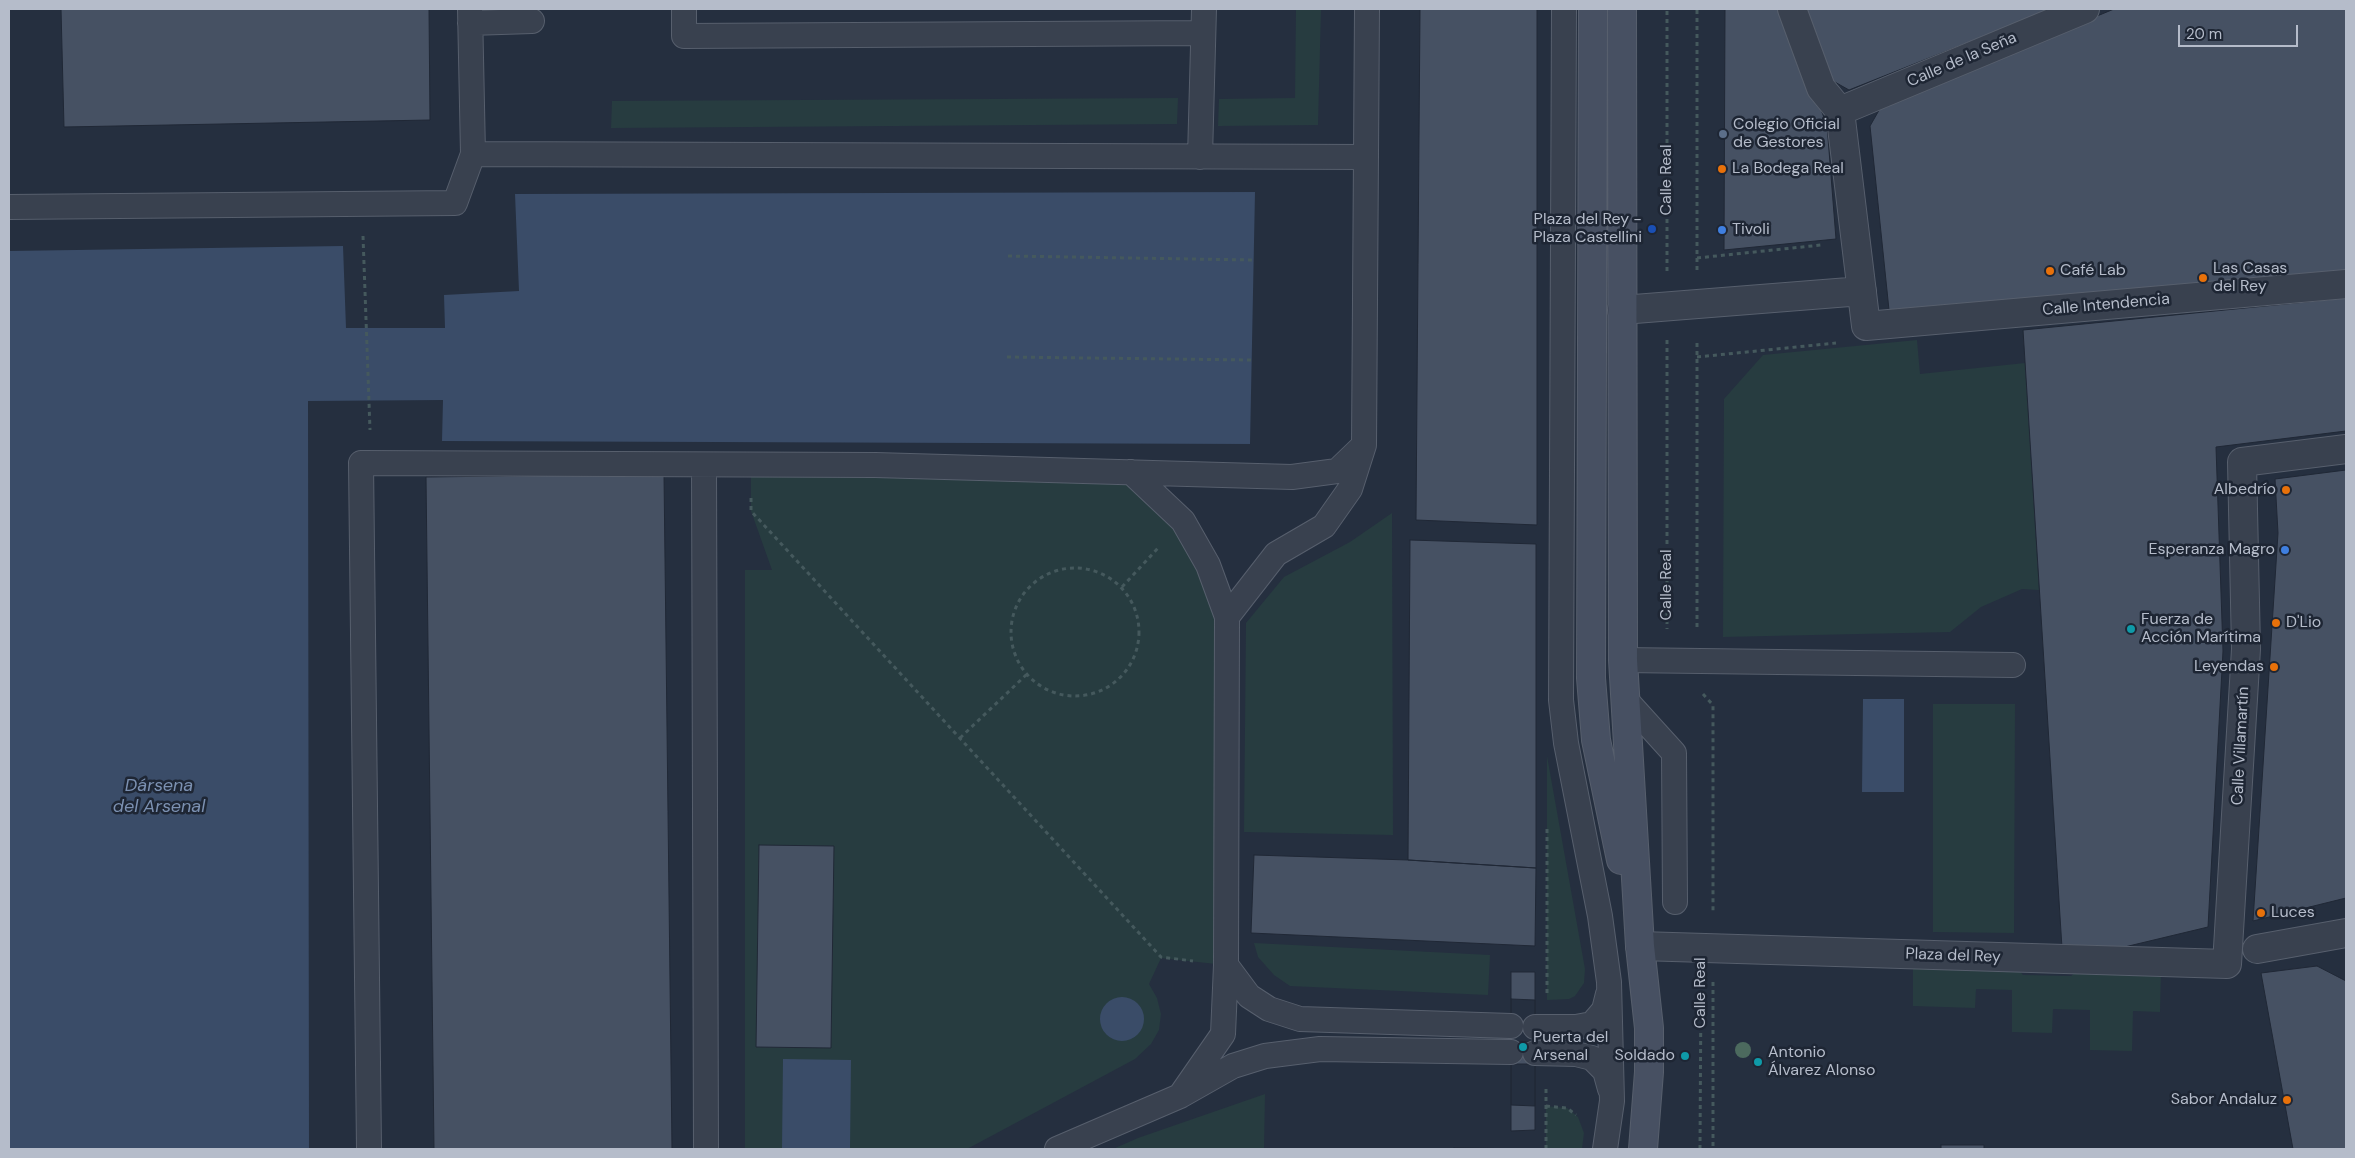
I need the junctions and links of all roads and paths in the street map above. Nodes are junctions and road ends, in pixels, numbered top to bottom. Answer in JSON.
{"nodes":[{"id":1,"x":684,"y":9,"type":"edge"},
{"id":2,"x":1204,"y":9,"type":"edge"},
{"id":3,"x":1367,"y":9,"type":"edge"},
{"id":4,"x":1564,"y":9,"type":"edge"},
{"id":5,"x":1593,"y":9,"type":"edge"},
{"id":6,"x":1622,"y":9,"type":"edge"},
{"id":7,"x":1668,"y":9,"type":"edge"},
{"id":8,"x":1697,"y":9,"type":"edge"},
{"id":9,"x":1792,"y":9,"type":"edge"},
{"id":10,"x":2085,"y":9,"type":"edge"},
{"id":11,"x":470,"y":16,"type":"edge"},
{"id":12,"x":532,"y":21,"type":"dead end"},
{"id":13,"x":1203,"y":33,"type":"junction"},
{"id":14,"x":1840,"y":111,"type":"junction"},
{"id":15,"x":473,"y":154,"type":"junction"},
{"id":16,"x":1200,"y":157,"type":"junction"},
{"id":17,"x":1366,"y":157,"type":"junction"},
{"id":18,"x":362,"y":204,"type":"junction"},
{"id":19,"x":9,"y":207,"type":"edge"},
{"id":20,"x":1856,"y":241,"type":"junction"},
{"id":21,"x":1008,"y":256,"type":"dead end"},
{"id":22,"x":1697,"y":258,"type":"junction"},
{"id":23,"x":1253,"y":260,"type":"dead end"},
{"id":24,"x":2346,"y":284,"type":"edge"},
{"id":25,"x":1862,"y":291,"type":"junction"},
{"id":26,"x":1697,"y":304,"type":"junction"},
{"id":27,"x":1666,"y":306,"type":"junction"},
{"id":28,"x":1622,"y":310,"type":"junction"},
{"id":29,"x":1866,"y":326,"type":"junction"},
{"id":30,"x":1698,"y":357,"type":"junction"},
{"id":31,"x":1007,"y":358,"type":"dead end"},
{"id":32,"x":1252,"y":360,"type":"dead end"},
{"id":33,"x":370,"y":429,"type":"dead end"},
{"id":34,"x":1364,"y":445,"type":"junction"},
{"id":35,"x":2346,"y":449,"type":"edge"},
{"id":36,"x":704,"y":465,"type":"junction"},
{"id":37,"x":1131,"y":472,"type":"junction"},
{"id":38,"x":751,"y":511,"type":"dead end"},
{"id":39,"x":1183,"y":521,"type":"junction"},
{"id":40,"x":1122,"y":587,"type":"junction"},
{"id":41,"x":1227,"y":617,"type":"junction"},
{"id":42,"x":1623,"y":660,"type":"junction"},
{"id":43,"x":1667,"y":661,"type":"junction"},
{"id":44,"x":1697,"y":661,"type":"junction"},
{"id":45,"x":2013,"y":665,"type":"dead end"},
{"id":46,"x":1026,"y":675,"type":"junction"},
{"id":47,"x":1625,"y":699,"type":"junction"},
{"id":48,"x":960,"y":738,"type":"junction"},
{"id":49,"x":1675,"y":902,"type":"dead end"},
{"id":50,"x":2230,"y":924,"type":"joint"},
{"id":51,"x":2346,"y":933,"type":"edge"},
{"id":52,"x":1640,"y":946,"type":"junction"},
{"id":53,"x":2257,"y":948,"type":"dead end"},
{"id":54,"x":1707,"y":949,"type":"junction"},
{"id":55,"x":1161,"y":958,"type":"dead end"},
{"id":56,"x":1226,"y":965,"type":"junction"},
{"id":57,"x":1610,"y":982,"type":"junction"},
{"id":58,"x":1511,"y":1026,"type":"dead end"},
{"id":59,"x":1535,"y":1027,"type":"dead end"},
{"id":60,"x":1511,"y":1052,"type":"dead end"},
{"id":61,"x":1535,"y":1053,"type":"dead end"},
{"id":62,"x":1180,"y":1096,"type":"junction"},
{"id":63,"x":1612,"y":1101,"type":"junction"},
{"id":64,"x":1546,"y":1106,"type":"dead end"},
{"id":65,"x":1646,"y":1115,"type":"junction"},
{"id":66,"x":1578,"y":1117,"type":"dead end"},
{"id":67,"x":369,"y":1149,"type":"edge"},
{"id":68,"x":706,"y":1149,"type":"edge"},
{"id":69,"x":1057,"y":1149,"type":"edge"},
{"id":70,"x":1605,"y":1149,"type":"edge"},
{"id":71,"x":1638,"y":1149,"type":"edge"},
{"id":72,"x":1643,"y":1149,"type":"edge"},
{"id":73,"x":1700,"y":1149,"type":"edge"},
{"id":74,"x":1713,"y":1149,"type":"edge"}],
"edges":[{"from":1,"to":13,"type":"lane"},
{"from":2,"to":13,"type":"lane"},
{"from":3,"to":17,"type":"lane"},
{"from":4,"to":57,"type":"lane"},
{"from":5,"to":52,"type":"main road"},
{"from":6,"to":28,"type":"main road"},
{"from":7,"to":27,"type":"path","name":"Calle Real"},
{"from":8,"to":22,"type":"path"},
{"from":9,"to":14,"type":"street"},
{"from":10,"to":14,"type":"street","name":"Calle de la Seña"},
{"from":11,"to":12,"type":"lane"},
{"from":11,"to":15,"type":"lane"},
{"from":13,"to":16,"type":"lane"},
{"from":14,"to":20,"type":"street"},
{"from":15,"to":16,"type":"lane"},
{"from":15,"to":18,"type":"lane"},
{"from":16,"to":17,"type":"lane"},
{"from":17,"to":34,"type":"lane"},
{"from":18,"to":19,"type":"lane"},
{"from":18,"to":33,"type":"path"},
{"from":20,"to":22,"type":"path"},
{"from":20,"to":25,"type":"street"},
{"from":21,"to":23,"type":"path"},
{"from":22,"to":26,"type":"path"},
{"from":24,"to":29,"type":"street","name":"Calle Intendencia"},
{"from":25,"to":26,"type":"street"},
{"from":25,"to":29,"type":"street"},
{"from":26,"to":27,"type":"street"},
{"from":26,"to":30,"type":"path"},
{"from":27,"to":28,"type":"street"},
{"from":27,"to":43,"type":"path","name":"Calle Real"},
{"from":28,"to":42,"type":"main road"},
{"from":29,"to":30,"type":"path"},
{"from":30,"to":44,"type":"path"},
{"from":31,"to":32,"type":"path"},
{"from":34,"to":37,"type":"lane"},
{"from":34,"to":41,"type":"lane"},
{"from":35,"to":50,"type":"street","name":"Calle Villamartín"},
{"from":36,"to":37,"type":"lane"},
{"from":36,"to":67,"type":"lane"},
{"from":36,"to":68,"type":"lane"},
{"from":37,"to":39,"type":"lane"},
{"from":38,"to":48,"type":"path"},
{"from":39,"to":40,"type":"path"},
{"from":39,"to":41,"type":"lane"},
{"from":40,"to":46,"type":"path"},
{"from":40,"to":46,"type":"path"},
{"from":41,"to":56,"type":"lane"},
{"from":42,"to":43,"type":"lane"},
{"from":42,"to":47,"type":"main road"},
{"from":43,"to":44,"type":"lane"},
{"from":44,"to":45,"type":"lane"},
{"from":44,"to":54,"type":"path"},
{"from":46,"to":48,"type":"path"},
{"from":47,"to":49,"type":"lane"},
{"from":47,"to":52,"type":"main road"},
{"from":48,"to":55,"type":"path"},
{"from":50,"to":54,"type":"street","name":"Plaza del Rey"},
{"from":51,"to":53,"type":"street"},
{"from":52,"to":54,"type":"street","name":"Plaza del Rey"},
{"from":52,"to":65,"type":"main road"},
{"from":54,"to":73,"type":"path","name":"Calle Real"},
{"from":54,"to":74,"type":"path"},
{"from":56,"to":58,"type":"lane"},
{"from":56,"to":62,"type":"lane"},
{"from":57,"to":59,"type":"lane"},
{"from":57,"to":63,"type":"lane"},
{"from":60,"to":62,"type":"lane"},
{"from":61,"to":63,"type":"lane"},
{"from":62,"to":69,"type":"lane"},
{"from":63,"to":70,"type":"lane"},
{"from":64,"to":66,"type":"path"},
{"from":65,"to":71,"type":"main road"},
{"from":65,"to":72,"type":"main road"}]}
